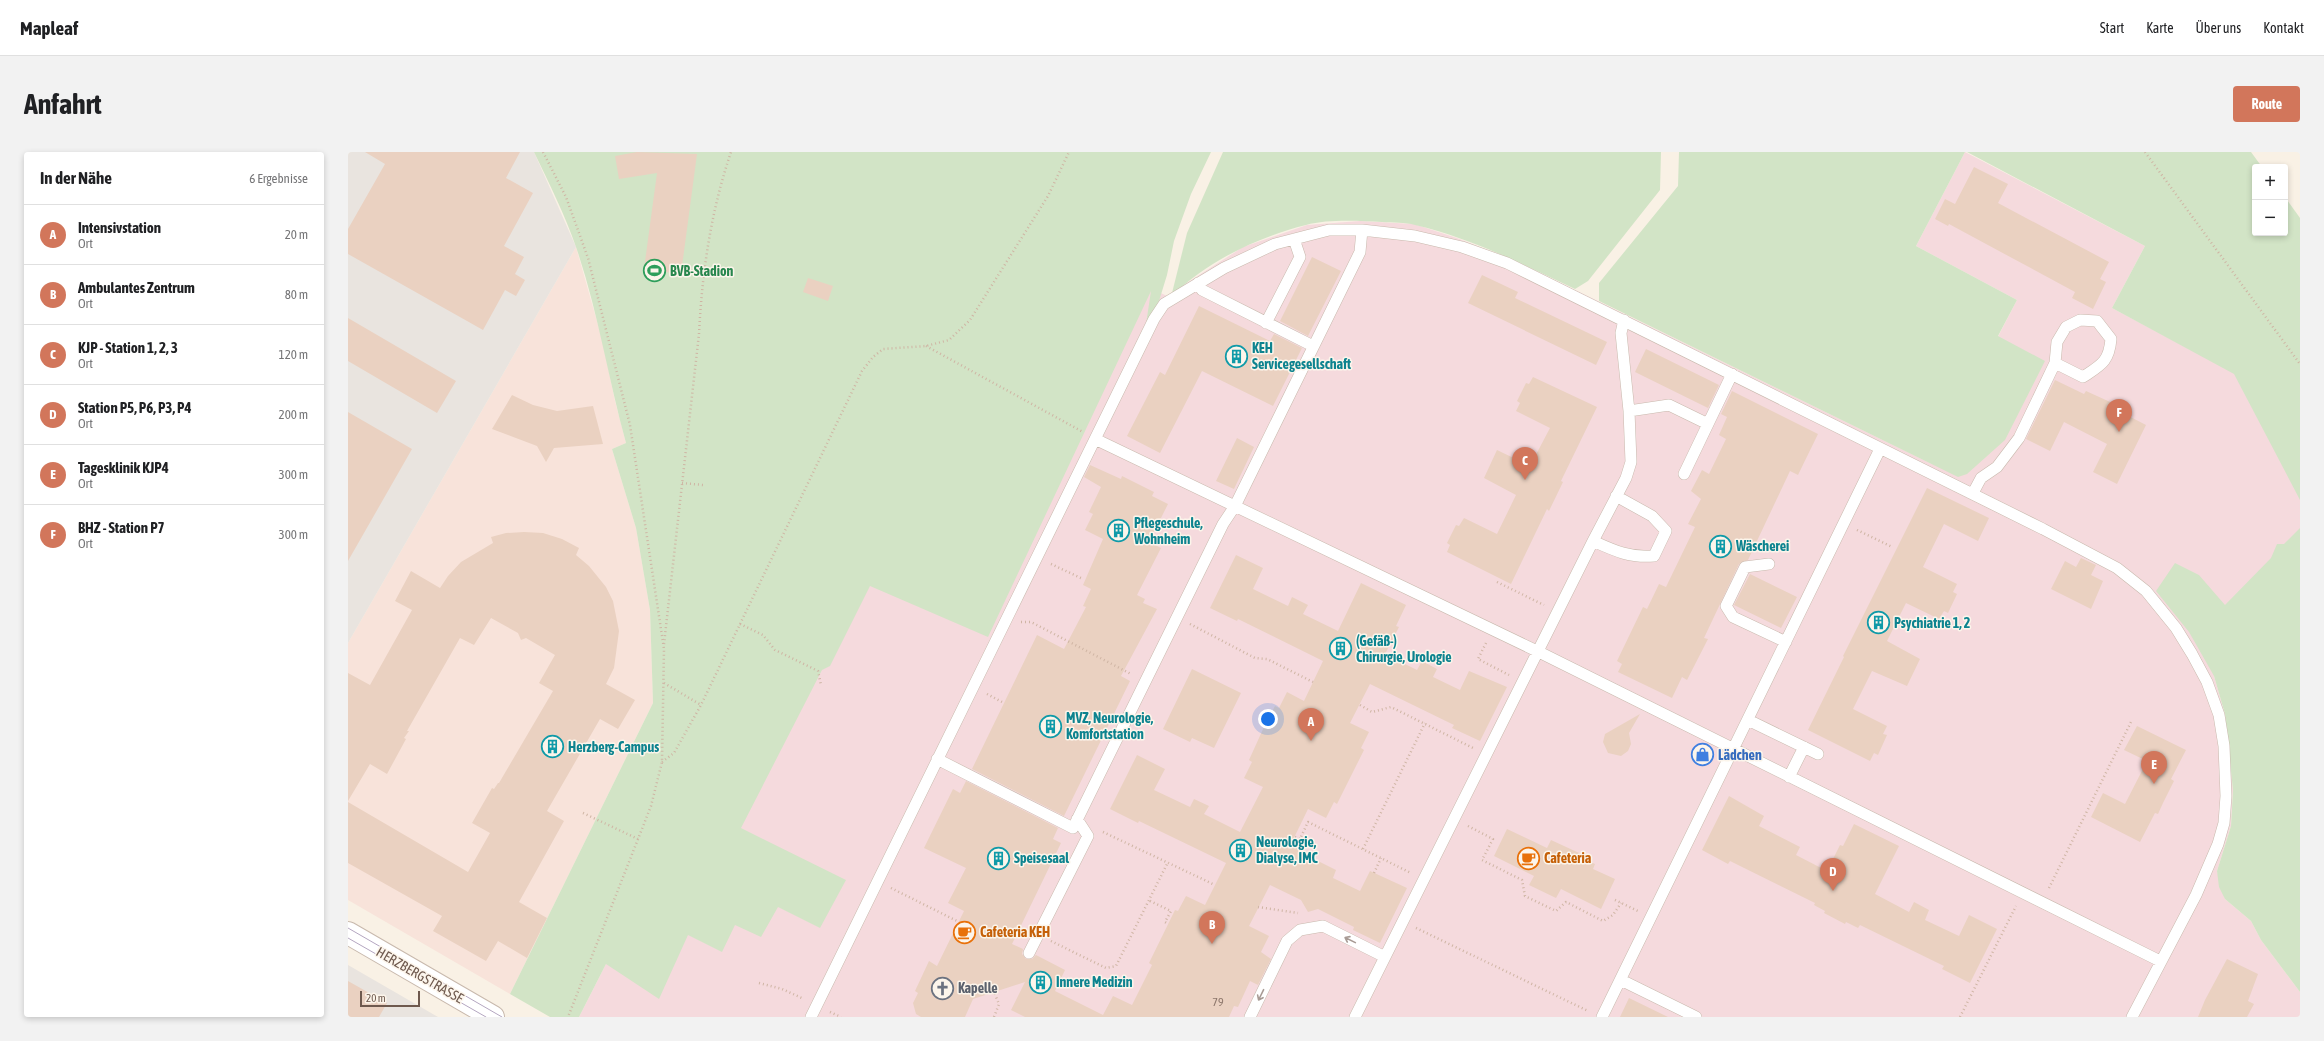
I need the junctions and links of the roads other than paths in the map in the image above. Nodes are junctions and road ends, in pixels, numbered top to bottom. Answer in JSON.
{"nodes":[{"id":1,"x":1362,"y":230,"type":"junction"},
{"id":2,"x":1294,"y":239,"type":"junction"},
{"id":3,"x":1198,"y":283,"type":"junction"},
{"id":4,"x":1624,"y":320,"type":"junction"},
{"id":5,"x":1266,"y":323,"type":"junction"},
{"id":6,"x":1313,"y":346,"type":"junction"},
{"id":7,"x":2055,"y":363,"type":"junction"},
{"id":8,"x":1732,"y":374,"type":"junction"},
{"id":9,"x":1629,"y":411,"type":"junction"},
{"id":10,"x":1708,"y":424,"type":"junction"},
{"id":11,"x":1095,"y":439,"type":"junction"},
{"id":12,"x":1880,"y":449,"type":"junction"},
{"id":13,"x":1684,"y":474,"type":"dead end"},
{"id":14,"x":1973,"y":493,"type":"junction"},
{"id":15,"x":1616,"y":496,"type":"junction"},
{"id":16,"x":1236,"y":506,"type":"junction"},
{"id":17,"x":1593,"y":541,"type":"junction"},
{"id":18,"x":1769,"y":564,"type":"dead end"},
{"id":19,"x":1786,"y":642,"type":"junction"},
{"id":20,"x":1539,"y":652,"type":"junction"},
{"id":21,"x":1748,"y":720,"type":"junction"},
{"id":22,"x":1804,"y":747,"type":"junction"},
{"id":23,"x":1734,"y":750,"type":"junction"},
{"id":24,"x":1818,"y":754,"type":"dead end"},
{"id":25,"x":937,"y":759,"type":"junction"},
{"id":26,"x":1789,"y":777,"type":"junction"},
{"id":27,"x":1077,"y":819,"type":"junction"},
{"id":28,"x":348,"y":933,"type":"edge"},
{"id":29,"x":1029,"y":953,"type":"dead end"},
{"id":30,"x":1385,"y":957,"type":"junction"},
{"id":31,"x":2160,"y":961,"type":"junction"},
{"id":32,"x":1621,"y":980,"type":"junction"},
{"id":33,"x":1597,"y":1015,"type":"edge"},
{"id":34,"x":493,"y":1017,"type":"edge"},
{"id":35,"x":811,"y":1017,"type":"edge"},
{"id":36,"x":1250,"y":1017,"type":"edge"},
{"id":37,"x":1355,"y":1017,"type":"edge"},
{"id":38,"x":1696,"y":1017,"type":"edge"},
{"id":39,"x":2132,"y":1017,"type":"edge"}],
"edges":[{"from":1,"to":2,"type":"lane"},
{"from":1,"to":4,"type":"lane"},
{"from":1,"to":6,"type":"lane"},
{"from":2,"to":3,"type":"lane"},
{"from":2,"to":5,"type":"lane"},
{"from":3,"to":5,"type":"lane"},
{"from":3,"to":11,"type":"lane"},
{"from":4,"to":8,"type":"lane"},
{"from":4,"to":9,"type":"lane"},
{"from":5,"to":6,"type":"lane"},
{"from":6,"to":16,"type":"lane"},
{"from":7,"to":7,"type":"lane"},
{"from":7,"to":14,"type":"lane"},
{"from":8,"to":10,"type":"lane"},
{"from":8,"to":12,"type":"lane"},
{"from":9,"to":10,"type":"lane"},
{"from":9,"to":15,"type":"lane"},
{"from":10,"to":13,"type":"lane"},
{"from":11,"to":16,"type":"lane"},
{"from":11,"to":25,"type":"lane"},
{"from":12,"to":14,"type":"lane"},
{"from":12,"to":19,"type":"lane"},
{"from":14,"to":31,"type":"lane"},
{"from":15,"to":17,"type":"lane"},
{"from":15,"to":17,"type":"lane"},
{"from":16,"to":20,"type":"lane"},
{"from":16,"to":27,"type":"lane"},
{"from":17,"to":20,"type":"lane"},
{"from":18,"to":19,"type":"lane"},
{"from":19,"to":21,"type":"lane"},
{"from":20,"to":23,"type":"lane"},
{"from":20,"to":30,"type":"lane"},
{"from":21,"to":22,"type":"lane"},
{"from":21,"to":23,"type":"lane"},
{"from":22,"to":24,"type":"lane"},
{"from":22,"to":26,"type":"lane"},
{"from":23,"to":26,"type":"lane"},
{"from":23,"to":32,"type":"lane"},
{"from":25,"to":27,"type":"lane"},
{"from":25,"to":35,"type":"lane"},
{"from":26,"to":31,"type":"lane"},
{"from":27,"to":29,"type":"lane"},
{"from":28,"to":34,"type":"street","name":"HERZBERGSTRASSE"},
{"from":30,"to":36,"type":"lane","one_way":true},
{"from":30,"to":37,"type":"lane"},
{"from":31,"to":39,"type":"lane"},
{"from":32,"to":33,"type":"lane"},
{"from":32,"to":38,"type":"lane"}]}
